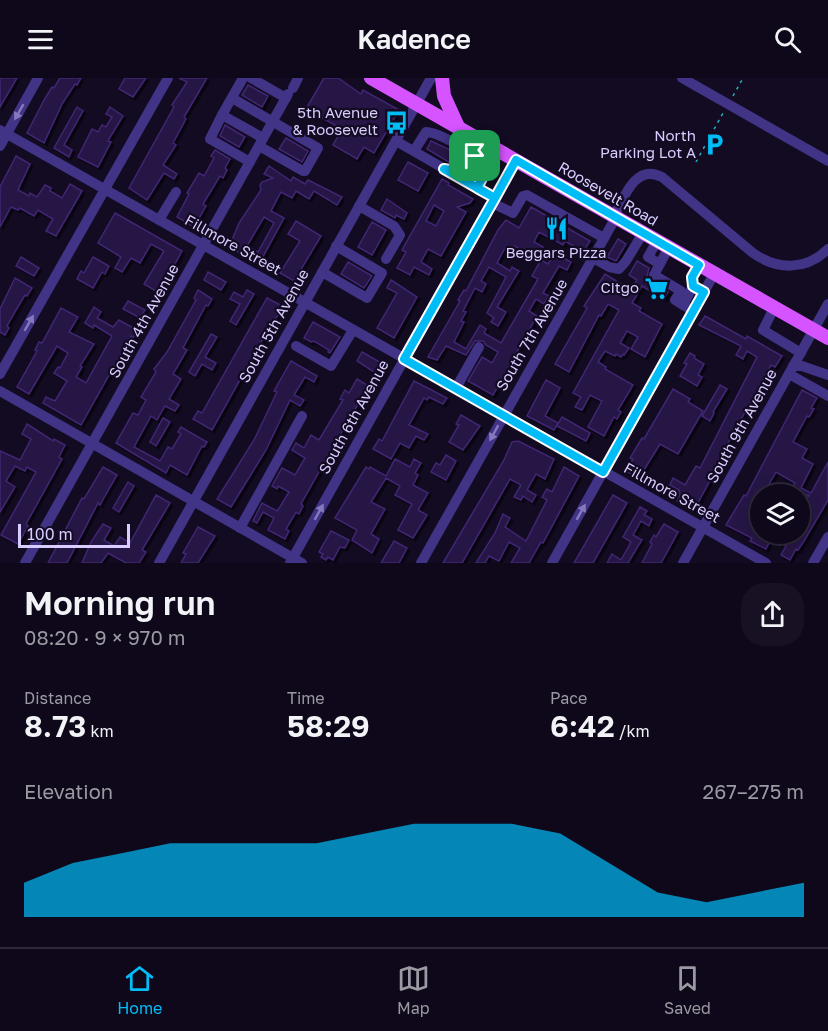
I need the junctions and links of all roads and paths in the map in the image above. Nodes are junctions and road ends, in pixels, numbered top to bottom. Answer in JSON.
{"nodes":[{"id":1,"x":38,"y":78,"type":"edge"},
{"id":2,"x":168,"y":78,"type":"edge"},
{"id":3,"x":243,"y":78,"type":"edge"},
{"id":4,"x":251,"y":78,"type":"edge"},
{"id":5,"x":371,"y":78,"type":"edge"},
{"id":6,"x":431,"y":78,"type":"edge"},
{"id":7,"x":442,"y":78,"type":"edge"},
{"id":8,"x":682,"y":78,"type":"edge"},
{"id":9,"x":743,"y":78,"type":"edge"},
{"id":10,"x":291,"y":90,"type":"edge"},
{"id":11,"x":232,"y":98,"type":"junction"},
{"id":12,"x":416,"y":103,"type":"junction"},
{"id":13,"x":728,"y":105,"type":"junction"},
{"id":14,"x":222,"y":115,"type":"junction"},
{"id":15,"x":273,"y":121,"type":"junction"},
{"id":16,"x":458,"y":127,"type":"junction"},
{"id":17,"x":3,"y":132,"type":"edge"},
{"id":18,"x":396,"y":141,"type":"junction"},
{"id":19,"x":261,"y":142,"type":"junction"},
{"id":20,"x":0,"y":146,"type":"edge"},
{"id":21,"x":464,"y":150,"type":"junction"},
{"id":22,"x":414,"y":151,"type":"junction"},
{"id":23,"x":516,"y":160,"type":"junction"},
{"id":24,"x":828,"y":161,"type":"edge"},
{"id":25,"x":250,"y":162,"type":"junction"},
{"id":26,"x":696,"y":162,"type":"dead end"},
{"id":27,"x":444,"y":169,"type":"junction"},
{"id":28,"x":477,"y":188,"type":"junction"},
{"id":29,"x":105,"y":190,"type":"junction"},
{"id":30,"x":176,"y":192,"type":"dead end"},
{"id":31,"x":495,"y":198,"type":"junction"},
{"id":32,"x":359,"y":206,"type":"junction"},
{"id":33,"x":615,"y":217,"type":"junction"},
{"id":34,"x":159,"y":220,"type":"junction"},
{"id":35,"x":644,"y":233,"type":"junction"},
{"id":36,"x":604,"y":238,"type":"junction"},
{"id":37,"x":663,"y":244,"type":"junction"},
{"id":38,"x":203,"y":246,"type":"junction"},
{"id":39,"x":336,"y":246,"type":"junction"},
{"id":40,"x":828,"y":249,"type":"edge"},
{"id":41,"x":593,"y":258,"type":"junction"},
{"id":42,"x":386,"y":259,"type":"dead end"},
{"id":43,"x":699,"y":265,"type":"junction"},
{"id":44,"x":322,"y":272,"type":"junction"},
{"id":45,"x":714,"y":274,"type":"junction"},
{"id":46,"x":704,"y":292,"type":"junction"},
{"id":47,"x":686,"y":294,"type":"junction"},
{"id":48,"x":305,"y":302,"type":"junction"},
{"id":49,"x":828,"y":304,"type":"edge"},
{"id":50,"x":774,"y":308,"type":"junction"},
{"id":51,"x":693,"y":311,"type":"junction"},
{"id":52,"x":353,"y":330,"type":"junction"},
{"id":53,"x":813,"y":330,"type":"junction"},
{"id":54,"x":828,"y":338,"type":"edge"},
{"id":55,"x":296,"y":346,"type":"dead end"},
{"id":56,"x":479,"y":347,"type":"dead end"},
{"id":57,"x":801,"y":353,"type":"junction"},
{"id":58,"x":404,"y":359,"type":"junction"},
{"id":59,"x":791,"y":370,"type":"junction"},
{"id":60,"x":0,"y":374,"type":"edge"},
{"id":61,"x":828,"y":375,"type":"edge"},
{"id":62,"x":456,"y":388,"type":"junction"},
{"id":63,"x":0,"y":391,"type":"edge"},
{"id":64,"x":828,"y":396,"type":"edge"},
{"id":65,"x":504,"y":415,"type":"junction"},
{"id":66,"x":302,"y":416,"type":"dead end"},
{"id":67,"x":92,"y":444,"type":"junction"},
{"id":68,"x":603,"y":472,"type":"junction"},
{"id":69,"x":194,"y":501,"type":"junction"},
{"id":70,"x":240,"y":528,"type":"junction"},
{"id":71,"x":702,"y":528,"type":"junction"},
{"id":72,"x":828,"y":537,"type":"edge"},
{"id":73,"x":750,"y":559,"type":"edge"},
{"id":74,"x":295,"y":561,"type":"edge"},
{"id":75,"x":25,"y":563,"type":"edge"},
{"id":76,"x":159,"y":563,"type":"edge"},
{"id":77,"x":421,"y":563,"type":"edge"},
{"id":78,"x":552,"y":563,"type":"edge"},
{"id":79,"x":683,"y":563,"type":"edge"},
{"id":80,"x":766,"y":563,"type":"edge"},
{"id":81,"x":813,"y":563,"type":"edge"}],
"edges":[{"from":1,"to":17,"type":"street","one_way":true},
{"from":2,"to":29,"type":"street"},
{"from":3,"to":11,"type":"street"},
{"from":4,"to":10,"type":"street"},
{"from":5,"to":12,"type":"main road","name":"Roosevelt Road"},
{"from":6,"to":12,"type":"street","name":"South 5th Avenue"},
{"from":7,"to":16,"type":"main road"},
{"from":8,"to":13,"type":"street"},
{"from":9,"to":13,"type":"path"},
{"from":10,"to":15,"type":"street","name":"South 4th Avenue"},
{"from":11,"to":14,"type":"street"},
{"from":11,"to":15,"type":"street"},
{"from":12,"to":16,"type":"main road","name":"Roosevelt Road"},
{"from":12,"to":18,"type":"street","name":"South 5th Avenue"},
{"from":13,"to":24,"type":"street"},
{"from":13,"to":26,"type":"path"},
{"from":14,"to":19,"type":"street"},
{"from":14,"to":25,"type":"street"},
{"from":15,"to":19,"type":"street","name":"South 4th Avenue"},
{"from":15,"to":19,"type":"street"},
{"from":16,"to":23,"type":"main road","name":"Roosevelt Road"},
{"from":17,"to":20,"type":"street"},
{"from":17,"to":29,"type":"street","name":"Fillmore Street"},
{"from":18,"to":22,"type":"street"},
{"from":18,"to":32,"type":"street","name":"South 5th Avenue"},
{"from":19,"to":25,"type":"street","name":"South 4th Avenue"},
{"from":21,"to":22,"type":"street"},
{"from":21,"to":27,"type":"street"},
{"from":21,"to":28,"type":"street"},
{"from":22,"to":27,"type":"street"},
{"from":23,"to":31,"type":"street","name":"South 6th Avenue"},
{"from":23,"to":33,"type":"main road","name":"Roosevelt Road"},
{"from":25,"to":38,"type":"street","name":"South 4th Avenue"},
{"from":27,"to":28,"type":"street"},
{"from":28,"to":31,"type":"street"},
{"from":29,"to":34,"type":"street","name":"Fillmore Street"},
{"from":60,"to":29,"type":"street","one_way":true},
{"from":30,"to":34,"type":"street"},
{"from":31,"to":36,"type":"street"},
{"from":31,"to":58,"type":"street","name":"South 6th Avenue"},
{"from":32,"to":39,"type":"street","name":"South 5th Avenue"},
{"from":32,"to":42,"type":"street"},
{"from":33,"to":35,"type":"main road","name":"Roosevelt Road"},
{"from":33,"to":36,"type":"street","name":"South 7th Avenue"},
{"from":33,"to":40,"type":"street","name":"South 7th Avenue"},
{"from":34,"to":38,"type":"street","name":"Fillmore Street"},
{"from":35,"to":37,"type":"main road","name":"Roosevelt Road"},
{"from":35,"to":41,"type":"street"},
{"from":36,"to":41,"type":"street","name":"South 7th Avenue"},
{"from":37,"to":43,"type":"main road","name":"Roosevelt Road"},
{"from":37,"to":47,"type":"street"},
{"from":38,"to":48,"type":"street","name":"Fillmore Street"},
{"from":38,"to":67,"type":"street","name":"South 4th Avenue"},
{"from":39,"to":44,"type":"street","name":"South 5th Avenue"},
{"from":39,"to":44,"type":"street"},
{"from":41,"to":65,"type":"street","name":"South 7th Avenue"},
{"from":43,"to":45,"type":"main road","name":"Roosevelt Road"},
{"from":43,"to":47,"type":"street"},
{"from":44,"to":48,"type":"street","name":"South 5th Avenue"},
{"from":45,"to":46,"type":"street"},
{"from":45,"to":50,"type":"main road","name":"Roosevelt Road"},
{"from":46,"to":47,"type":"street"},
{"from":46,"to":51,"type":"street"},
{"from":47,"to":51,"type":"street"},
{"from":48,"to":52,"type":"street","name":"Fillmore Street"},
{"from":48,"to":69,"type":"street","name":"South 5th Avenue"},
{"from":49,"to":53,"type":"street","name":"South 9th Avenue"},
{"from":50,"to":53,"type":"main road","name":"Roosevelt Road"},
{"from":50,"to":57,"type":"street"},
{"from":51,"to":68,"type":"street"},
{"from":52,"to":55,"type":"street"},
{"from":52,"to":58,"type":"street","name":"Fillmore Street"},
{"from":53,"to":54,"type":"main road","name":"Roosevelt Road"},
{"from":53,"to":57,"type":"street","name":"South 9th Avenue"},
{"from":56,"to":62,"type":"street"},
{"from":57,"to":59,"type":"street","name":"South 9th Avenue"},
{"from":58,"to":62,"type":"street","name":"Fillmore Street"},
{"from":74,"to":58,"type":"street","name":"South 6th Avenue","one_way":true},
{"from":59,"to":61,"type":"street"},
{"from":59,"to":64,"type":"street"},
{"from":59,"to":71,"type":"street","name":"South 9th Avenue"},
{"from":62,"to":65,"type":"street","name":"Fillmore Street"},
{"from":63,"to":67,"type":"street"},
{"from":65,"to":68,"type":"street","name":"Fillmore Street"},
{"from":65,"to":77,"type":"street","name":"South 7th Avenue","one_way":true},
{"from":66,"to":70,"type":"street"},
{"from":67,"to":69,"type":"street"},
{"from":67,"to":75,"type":"street","name":"South 4th Avenue"},
{"from":68,"to":71,"type":"street","name":"Fillmore Street"},
{"from":78,"to":68,"type":"street","one_way":true},
{"from":69,"to":70,"type":"street"},
{"from":69,"to":76,"type":"street","name":"South 5th Avenue"},
{"from":70,"to":74,"type":"street"},
{"from":71,"to":73,"type":"street","name":"Fillmore Street"},
{"from":71,"to":79,"type":"street","name":"South 9th Avenue"},
{"from":72,"to":81,"type":"street"},
{"from":73,"to":80,"type":"street","name":"Fillmore Street"}]}
